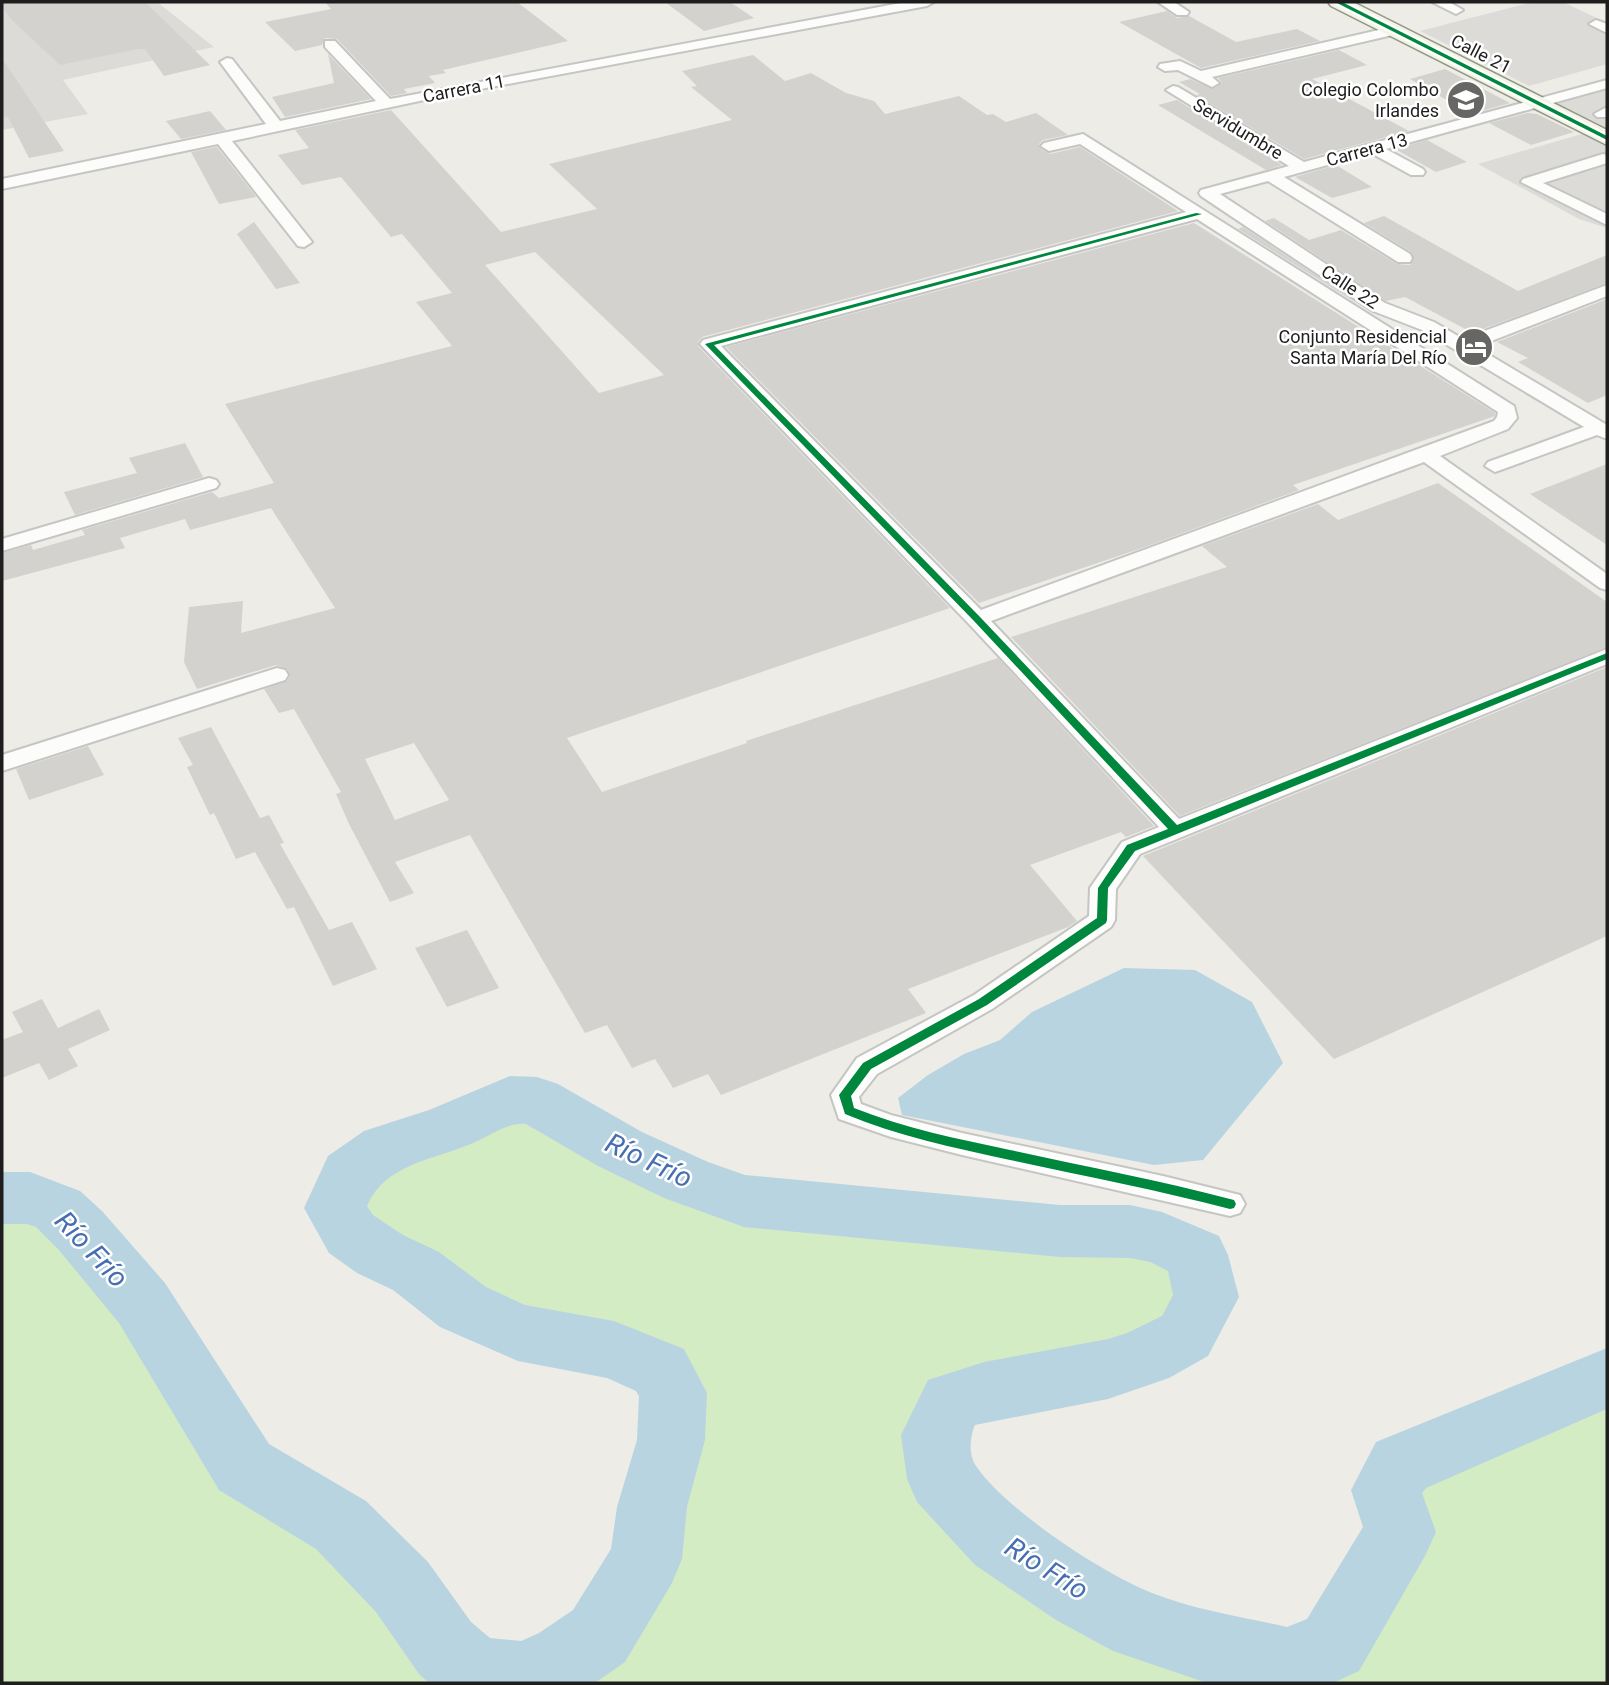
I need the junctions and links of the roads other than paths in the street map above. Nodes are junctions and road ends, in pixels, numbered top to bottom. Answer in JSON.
{"nodes":[{"id":1,"x":927,"y":2,"type":"edge"},
{"id":2,"x":1165,"y":2,"type":"edge"},
{"id":3,"x":1338,"y":2,"type":"edge"},
{"id":4,"x":1439,"y":2,"type":"edge"},
{"id":5,"x":1457,"y":10,"type":"dead end"},
{"id":6,"x":1182,"y":12,"type":"dead end"},
{"id":7,"x":1396,"y":30,"type":"junction"},
{"id":8,"x":1324,"y":31,"type":"dead end"},
{"id":9,"x":1345,"y":42,"type":"junction"},
{"id":10,"x":1277,"y":43,"type":"dead end"},
{"id":11,"x":330,"y":44,"type":"dead end"},
{"id":12,"x":1359,"y":50,"type":"dead end"},
{"id":13,"x":1227,"y":53,"type":"dead end"},
{"id":14,"x":1296,"y":53,"type":"junction"},
{"id":15,"x":227,"y":62,"type":"dead end"},
{"id":16,"x":1313,"y":62,"type":"dead end"},
{"id":17,"x":1247,"y":65,"type":"junction"},
{"id":18,"x":1166,"y":67,"type":"dead end"},
{"id":19,"x":1262,"y":74,"type":"dead end"},
{"id":20,"x":1199,"y":76,"type":"junction"},
{"id":21,"x":1607,"y":83,"type":"edge"},
{"id":22,"x":1218,"y":87,"type":"dead end"},
{"id":23,"x":1173,"y":90,"type":"dead end"},
{"id":24,"x":1539,"y":103,"type":"junction"},
{"id":25,"x":387,"y":104,"type":"junction"},
{"id":26,"x":276,"y":127,"type":"junction"},
{"id":27,"x":222,"y":138,"type":"junction"},
{"id":28,"x":1607,"y":138,"type":"edge"},
{"id":29,"x":1049,"y":146,"type":"dead end"},
{"id":30,"x":1373,"y":148,"type":"junction"},
{"id":31,"x":1603,"y":159,"type":"dead end"},
{"id":32,"x":1302,"y":167,"type":"junction"},
{"id":33,"x":1417,"y":172,"type":"dead end"},
{"id":34,"x":1271,"y":176,"type":"junction"},
{"id":35,"x":2,"y":184,"type":"edge"},
{"id":36,"x":1207,"y":193,"type":"joint"},
{"id":37,"x":1198,"y":214,"type":"junction"},
{"id":38,"x":1607,"y":220,"type":"edge"},
{"id":39,"x":304,"y":242,"type":"dead end"},
{"id":40,"x":1404,"y":258,"type":"dead end"},
{"id":41,"x":1607,"y":290,"type":"edge"},
{"id":42,"x":1461,"y":346,"type":"junction"},
{"id":43,"x":1600,"y":424,"type":"edge"},
{"id":44,"x":1426,"y":454,"type":"junction"},
{"id":45,"x":1495,"y":466,"type":"dead end"},
{"id":46,"x":209,"y":484,"type":"dead end"},
{"id":47,"x":2,"y":545,"type":"edge"},
{"id":48,"x":1607,"y":584,"type":"edge"},
{"id":49,"x":977,"y":619,"type":"junction"},
{"id":50,"x":1607,"y":656,"type":"edge"},
{"id":51,"x":277,"y":675,"type":"dead end"},
{"id":52,"x":2,"y":763,"type":"edge"},
{"id":53,"x":1175,"y":830,"type":"junction"},
{"id":54,"x":1230,"y":1203,"type":"dead end"}],
"edges":[{"from":1,"to":25,"type":"street","name":"Carrera 11"},
{"from":2,"to":6,"type":"street"},
{"from":3,"to":7,"type":"street","name":"Calle 21"},
{"from":4,"to":5,"type":"street"},
{"from":7,"to":9,"type":"street"},
{"from":7,"to":24,"type":"street","name":"Calle 21"},
{"from":8,"to":9,"type":"street"},
{"from":9,"to":12,"type":"street"},
{"from":9,"to":14,"type":"street"},
{"from":10,"to":14,"type":"street"},
{"from":11,"to":25,"type":"street"},
{"from":13,"to":17,"type":"street"},
{"from":14,"to":16,"type":"street"},
{"from":14,"to":17,"type":"street"},
{"from":15,"to":26,"type":"street"},
{"from":17,"to":19,"type":"street"},
{"from":17,"to":20,"type":"street"},
{"from":18,"to":20,"type":"street"},
{"from":20,"to":22,"type":"street"},
{"from":21,"to":24,"type":"street","name":"Carrera 13"},
{"from":23,"to":32,"type":"street","name":"Servidumbre"},
{"from":24,"to":28,"type":"street","name":"Calle 21"},
{"from":24,"to":30,"type":"street","name":"Carrera 13"},
{"from":25,"to":26,"type":"street","name":"Carrera 11"},
{"from":26,"to":27,"type":"street","name":"Carrera 11"},
{"from":27,"to":35,"type":"street","name":"Carrera 11"},
{"from":27,"to":39,"type":"street"},
{"from":29,"to":37,"type":"street"},
{"from":30,"to":32,"type":"street","name":"Carrera 13"},
{"from":30,"to":33,"type":"street"},
{"from":31,"to":38,"type":"street"},
{"from":32,"to":34,"type":"street","name":"Carrera 13"},
{"from":34,"to":36,"type":"street","name":"Carrera 13"},
{"from":34,"to":40,"type":"street"},
{"from":36,"to":42,"type":"street","name":"Calle 22"},
{"from":37,"to":44,"type":"street"},
{"from":37,"to":49,"type":"street"},
{"from":41,"to":42,"type":"street"},
{"from":42,"to":43,"type":"street","name":"Calle 22"},
{"from":43,"to":45,"type":"street"},
{"from":44,"to":48,"type":"street"},
{"from":44,"to":49,"type":"street"},
{"from":46,"to":47,"type":"street"},
{"from":49,"to":53,"type":"street"},
{"from":50,"to":53,"type":"street"},
{"from":51,"to":52,"type":"street"},
{"from":53,"to":54,"type":"street"}]}
